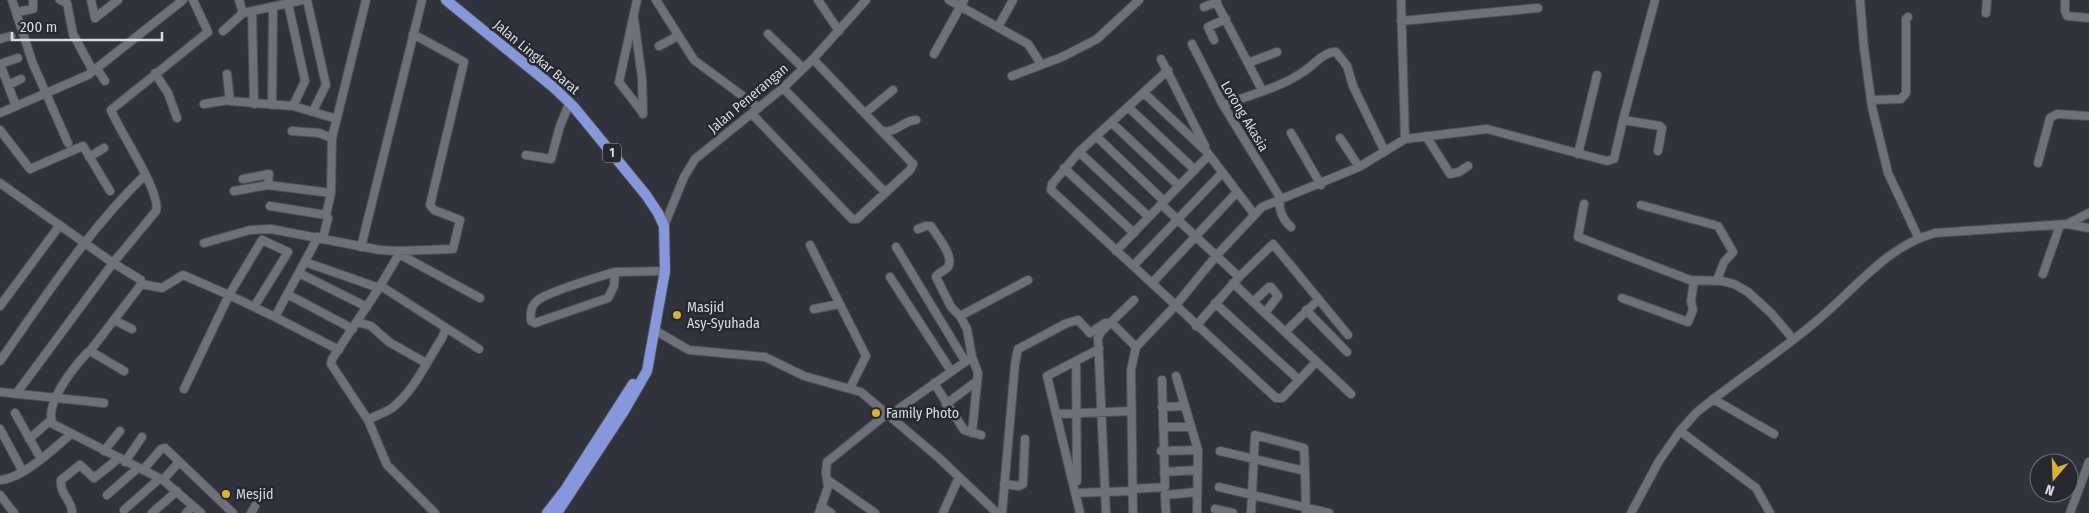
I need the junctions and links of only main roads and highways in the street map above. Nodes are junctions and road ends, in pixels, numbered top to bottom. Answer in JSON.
{"nodes":[{"id":1,"x":446,"y":0,"type":"edge"},
{"id":2,"x":648,"y":360,"type":"junction"},
{"id":3,"x":546,"y":513,"type":"edge"},
{"id":4,"x":557,"y":513,"type":"edge"}],
"edges":[{"from":1,"to":2,"type":"highway","name":"Jalan Lingkar Barat","number":"1"},
{"from":2,"to":3,"type":"highway","name":"Jalan Lingkar Barat","number":"1"},
{"from":2,"to":4,"type":"highway","name":"Jalan Lingkar Barat","number":"1"}]}
